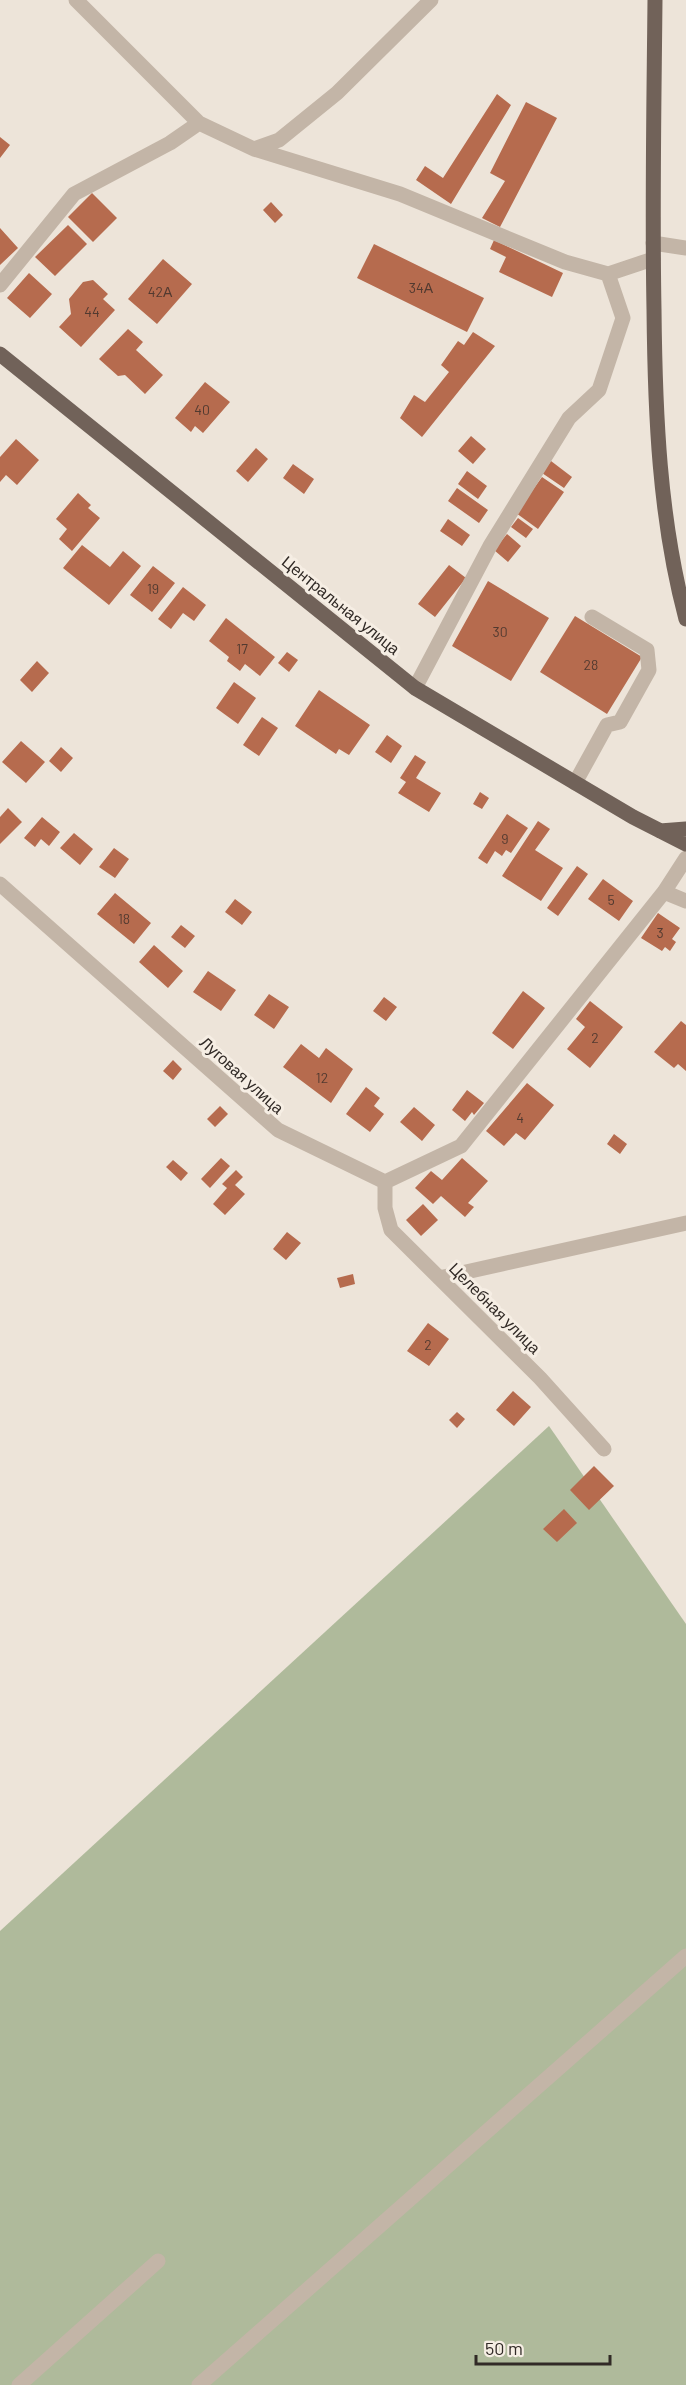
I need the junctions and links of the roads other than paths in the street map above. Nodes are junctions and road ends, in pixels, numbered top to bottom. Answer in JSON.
{"nodes":[{"id":1,"x":431,"y":0,"type":"edge"},
{"id":2,"x":655,"y":0,"type":"edge"},
{"id":3,"x":83,"y":2,"type":"edge"},
{"id":4,"x":199,"y":123,"type":"junction"},
{"id":5,"x":254,"y":149,"type":"junction"},
{"id":6,"x":653,"y":243,"type":"junction"},
{"id":7,"x":686,"y":248,"type":"edge"},
{"id":8,"x":653,"y":259,"type":"junction"},
{"id":9,"x":609,"y":274,"type":"junction"},
{"id":10,"x":0,"y":285,"type":"edge"},
{"id":11,"x":0,"y":354,"type":"edge"},
{"id":12,"x":592,"y":617,"type":"dead end"},
{"id":13,"x":686,"y":619,"type":"edge"},
{"id":14,"x":415,"y":688,"type":"junction"},
{"id":15,"x":575,"y":783,"type":"junction"},
{"id":16,"x":686,"y":829,"type":"edge"},
{"id":17,"x":660,"y":831,"type":"junction"},
{"id":18,"x":686,"y":844,"type":"edge"},
{"id":19,"x":686,"y":858,"type":"edge"},
{"id":20,"x":0,"y":884,"type":"edge"},
{"id":21,"x":664,"y":892,"type":"junction"},
{"id":22,"x":686,"y":901,"type":"edge"},
{"id":23,"x":385,"y":1182,"type":"junction"},
{"id":24,"x":686,"y":1223,"type":"edge"},
{"id":25,"x":439,"y":1278,"type":"junction"},
{"id":26,"x":604,"y":1449,"type":"dead end"},
{"id":27,"x":686,"y":1956,"type":"edge"},
{"id":28,"x":158,"y":2261,"type":"dead end"},
{"id":29,"x":19,"y":2385,"type":"edge"},
{"id":30,"x":200,"y":2385,"type":"edge"}],
"edges":[{"from":1,"to":5,"type":"street"},
{"from":2,"to":6,"type":"main road"},
{"from":3,"to":4,"type":"street"},
{"from":4,"to":5,"type":"street"},
{"from":4,"to":10,"type":"street"},
{"from":5,"to":9,"type":"street"},
{"from":6,"to":7,"type":"street"},
{"from":6,"to":8,"type":"main road"},
{"from":8,"to":9,"type":"street"},
{"from":8,"to":13,"type":"main road"},
{"from":9,"to":14,"type":"street"},
{"from":11,"to":14,"type":"main road","name":"Центральная улица"},
{"from":12,"to":15,"type":"street"},
{"from":14,"to":15,"type":"main road","name":"Центральная улица"},
{"from":15,"to":17,"type":"main road","name":"Центральная улица"},
{"from":16,"to":17,"type":"main road"},
{"from":17,"to":18,"type":"main road","name":"Центральная улица"},
{"from":19,"to":21,"type":"street"},
{"from":20,"to":23,"type":"street","name":"Луговая улица"},
{"from":21,"to":22,"type":"street"},
{"from":21,"to":23,"type":"street"},
{"from":23,"to":25,"type":"street","name":"Целебная улица"},
{"from":24,"to":25,"type":"street"},
{"from":25,"to":26,"type":"street","name":"Целебная улица"},
{"from":27,"to":30,"type":"street"},
{"from":28,"to":29,"type":"street"}]}
